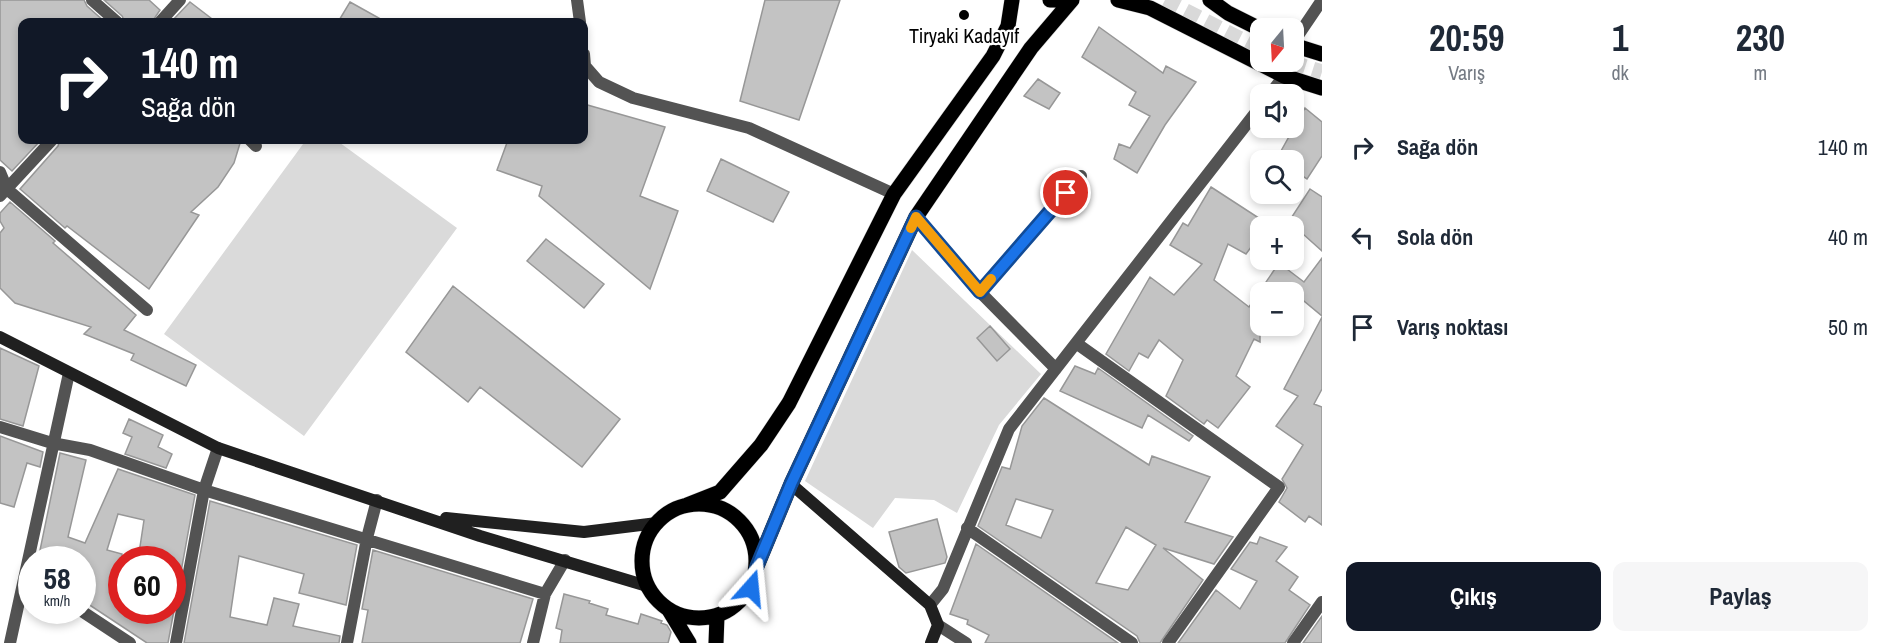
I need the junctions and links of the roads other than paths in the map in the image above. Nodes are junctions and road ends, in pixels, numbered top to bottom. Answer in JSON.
{"nodes":[{"id":1,"x":92,"y":0,"type":"edge"},
{"id":2,"x":180,"y":0,"type":"edge"},
{"id":3,"x":578,"y":0,"type":"edge"},
{"id":4,"x":1012,"y":0,"type":"edge"},
{"id":5,"x":1050,"y":0,"type":"edge"},
{"id":6,"x":1057,"y":0,"type":"edge"},
{"id":7,"x":1072,"y":0,"type":"edge"},
{"id":8,"x":1118,"y":0,"type":"edge"},
{"id":9,"x":1210,"y":0,"type":"edge"},
{"id":10,"x":1322,"y":0,"type":"edge"},
{"id":11,"x":112,"y":18,"type":"edge"},
{"id":12,"x":164,"y":18,"type":"edge"},
{"id":13,"x":580,"y":18,"type":"edge"},
{"id":14,"x":1250,"y":24,"type":"edge"},
{"id":15,"x":1304,"y":27,"type":"edge"},
{"id":16,"x":1304,"y":48,"type":"edge"},
{"id":17,"x":1322,"y":54,"type":"edge"},
{"id":18,"x":588,"y":69,"type":"edge"},
{"id":19,"x":1284,"y":76,"type":"junction"},
{"id":20,"x":1277,"y":84,"type":"edge"},
{"id":21,"x":1322,"y":88,"type":"edge"},
{"id":22,"x":1250,"y":120,"type":"edge"},
{"id":23,"x":48,"y":144,"type":"edge"},
{"id":24,"x":0,"y":172,"type":"edge"},
{"id":25,"x":1081,"y":176,"type":"dead end"},
{"id":26,"x":3,"y":192,"type":"edge"},
{"id":27,"x":894,"y":194,"type":"junction"},
{"id":28,"x":916,"y":217,"type":"junction"},
{"id":29,"x":980,"y":292,"type":"junction"},
{"id":30,"x":147,"y":310,"type":"dead end"},
{"id":31,"x":0,"y":337,"type":"edge"},
{"id":32,"x":1076,"y":343,"type":"junction"},
{"id":33,"x":1056,"y":369,"type":"junction"},
{"id":34,"x":69,"y":373,"type":"junction"},
{"id":35,"x":0,"y":427,"type":"edge"},
{"id":36,"x":51,"y":443,"type":"junction"},
{"id":37,"x":218,"y":448,"type":"junction"},
{"id":38,"x":791,"y":484,"type":"junction"},
{"id":39,"x":204,"y":490,"type":"junction"},
{"id":40,"x":377,"y":500,"type":"junction"},
{"id":41,"x":687,"y":505,"type":"junction"},
{"id":42,"x":418,"y":513,"type":"junction"},
{"id":43,"x":657,"y":523,"type":"junction"},
{"id":44,"x":967,"y":528,"type":"junction"},
{"id":45,"x":367,"y":538,"type":"junction"},
{"id":46,"x":33,"y":546,"type":"edge"},
{"id":47,"x":565,"y":560,"type":"junction"},
{"id":48,"x":757,"y":566,"type":"junction"},
{"id":49,"x":647,"y":586,"type":"junction"},
{"id":50,"x":545,"y":594,"type":"junction"},
{"id":51,"x":1322,"y":603,"type":"edge"},
{"id":52,"x":930,"y":605,"type":"junction"},
{"id":53,"x":669,"y":610,"type":"junction"},
{"id":54,"x":18,"y":614,"type":"edge"},
{"id":55,"x":717,"y":616,"type":"junction"},
{"id":56,"x":96,"y":621,"type":"edge"},
{"id":57,"x":938,"y":625,"type":"junction"},
{"id":58,"x":10,"y":643,"type":"edge"},
{"id":59,"x":130,"y":643,"type":"edge"},
{"id":60,"x":176,"y":643,"type":"edge"},
{"id":61,"x":347,"y":643,"type":"edge"},
{"id":62,"x":533,"y":643,"type":"edge"},
{"id":63,"x":689,"y":643,"type":"edge"},
{"id":64,"x":716,"y":643,"type":"edge"},
{"id":65,"x":931,"y":643,"type":"edge"},
{"id":66,"x":966,"y":643,"type":"edge"},
{"id":67,"x":1132,"y":643,"type":"edge"},
{"id":68,"x":1168,"y":643,"type":"edge"},
{"id":69,"x":1293,"y":643,"type":"edge"}],
"edges":[{"from":1,"to":11,"type":"street"},
{"from":2,"to":12,"type":"street"},
{"from":3,"to":13,"type":"street"},
{"from":4,"to":27,"type":"main road"},
{"from":5,"to":6,"type":"main road"},
{"from":7,"to":28,"type":"main road"},
{"from":8,"to":19,"type":"main road"},
{"from":9,"to":14,"type":"main road"},
{"from":10,"to":15,"type":"street"},
{"from":16,"to":17,"type":"main road"},
{"from":18,"to":27,"type":"street"},
{"from":19,"to":20,"type":"street"},
{"from":19,"to":21,"type":"main road"},
{"from":22,"to":32,"type":"street"},
{"from":23,"to":26,"type":"street"},
{"from":24,"to":26,"type":"street"},
{"from":25,"to":29,"type":"street"},
{"from":26,"to":30,"type":"street"},
{"from":27,"to":41,"type":"main road"},
{"from":28,"to":29,"type":"street"},
{"from":28,"to":38,"type":"main road"},
{"from":29,"to":33,"type":"street"},
{"from":31,"to":34,"type":"main road"},
{"from":32,"to":33,"type":"street"},
{"from":32,"to":68,"type":"street"},
{"from":33,"to":44,"type":"street"},
{"from":34,"to":36,"type":"street"},
{"from":34,"to":37,"type":"main road"},
{"from":35,"to":36,"type":"street"},
{"from":36,"to":39,"type":"street"},
{"from":36,"to":46,"type":"street"},
{"from":37,"to":39,"type":"street"},
{"from":37,"to":40,"type":"main road"},
{"from":38,"to":48,"type":"main road"},
{"from":38,"to":52,"type":"main road"},
{"from":39,"to":45,"type":"street"},
{"from":39,"to":60,"type":"street"},
{"from":40,"to":42,"type":"main road"},
{"from":40,"to":45,"type":"street"},
{"from":41,"to":43,"type":"main road"},
{"from":41,"to":48,"type":"main road"},
{"from":42,"to":43,"type":"main road"},
{"from":42,"to":47,"type":"main road"},
{"from":43,"to":49,"type":"main road"},
{"from":44,"to":52,"type":"street"},
{"from":44,"to":67,"type":"street"},
{"from":45,"to":50,"type":"street"},
{"from":45,"to":61,"type":"street"},
{"from":47,"to":49,"type":"main road"},
{"from":47,"to":50,"type":"street"},
{"from":48,"to":55,"type":"main road"},
{"from":49,"to":53,"type":"main road"},
{"from":50,"to":62,"type":"street"},
{"from":51,"to":69,"type":"street"},
{"from":52,"to":57,"type":"main road"},
{"from":53,"to":55,"type":"main road"},
{"from":53,"to":63,"type":"main road"},
{"from":54,"to":58,"type":"street"},
{"from":55,"to":64,"type":"main road"},
{"from":56,"to":59,"type":"street"},
{"from":57,"to":65,"type":"main road"},
{"from":57,"to":66,"type":"street"}]}
